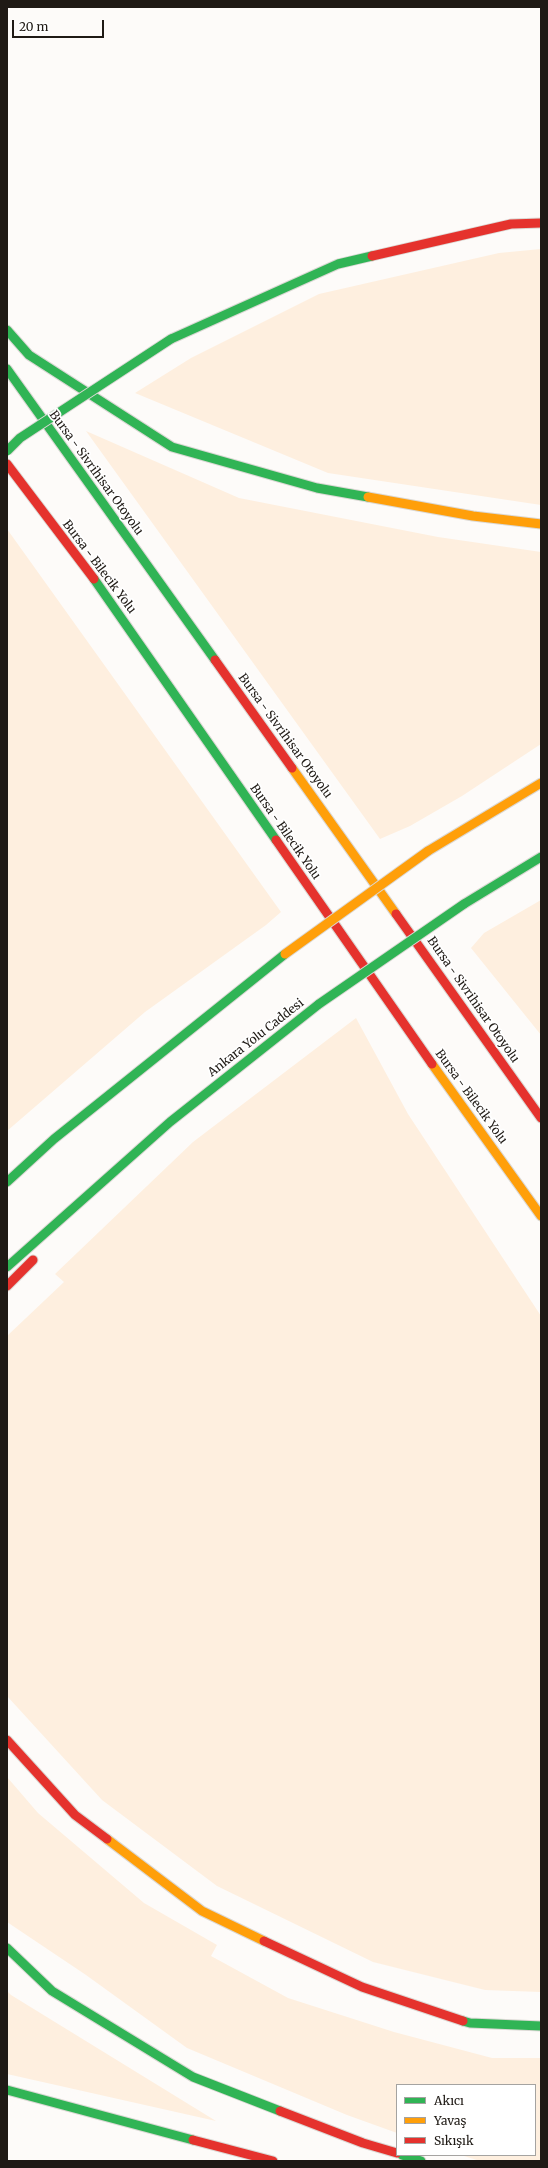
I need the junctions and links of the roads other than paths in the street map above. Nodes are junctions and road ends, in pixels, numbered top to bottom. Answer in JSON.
{"nodes":[{"id":1,"x":541,"y":223,"type":"edge"},
{"id":2,"x":7,"y":330,"type":"edge"},
{"id":3,"x":7,"y":369,"type":"edge"},
{"id":4,"x":7,"y":451,"type":"edge"},
{"id":5,"x":7,"y":464,"type":"edge"},
{"id":6,"x":541,"y":524,"type":"edge"},
{"id":7,"x":541,"y":783,"type":"edge"},
{"id":8,"x":541,"y":857,"type":"edge"},
{"id":9,"x":541,"y":1118,"type":"edge"},
{"id":10,"x":170,"y":1122,"type":"junction"},
{"id":11,"x":7,"y":1182,"type":"edge"},
{"id":12,"x":541,"y":1216,"type":"edge"},
{"id":13,"x":58,"y":1235,"type":"dead end"},
{"id":14,"x":41,"y":1252,"type":"dead end"},
{"id":15,"x":7,"y":1267,"type":"edge"},
{"id":16,"x":7,"y":1286,"type":"edge"},
{"id":17,"x":7,"y":1740,"type":"edge"},
{"id":18,"x":7,"y":1948,"type":"edge"},
{"id":19,"x":541,"y":2026,"type":"edge"},
{"id":20,"x":7,"y":2090,"type":"edge"},
{"id":21,"x":396,"y":2153,"type":"edge"},
{"id":22,"x":405,"y":2156,"type":"edge"},
{"id":23,"x":274,"y":2161,"type":"edge"},
{"id":24,"x":421,"y":2161,"type":"edge"}],
"edges":[{"from":1,"to":4,"type":"highway","bridge":true},
{"from":2,"to":6,"type":"highway"},
{"from":3,"to":9,"type":"highway","name":"Bursa - Sivrihisar Otoyolu"},
{"from":5,"to":12,"type":"highway","name":"Bursa - Bilecik Yolu"},
{"from":7,"to":11,"type":"highway","bridge":true},
{"from":8,"to":10,"type":"highway","name":"Ankara Yolu Caddesi","bridge":true},
{"from":10,"to":13,"type":"highway"},
{"from":10,"to":15,"type":"highway","name":"Ankara Yolu Caddesi"},
{"from":14,"to":16,"type":"highway"},
{"from":17,"to":19,"type":"highway"},
{"from":18,"to":21,"type":"highway"},
{"from":20,"to":23,"type":"highway"},
{"from":22,"to":24,"type":"highway"}]}
